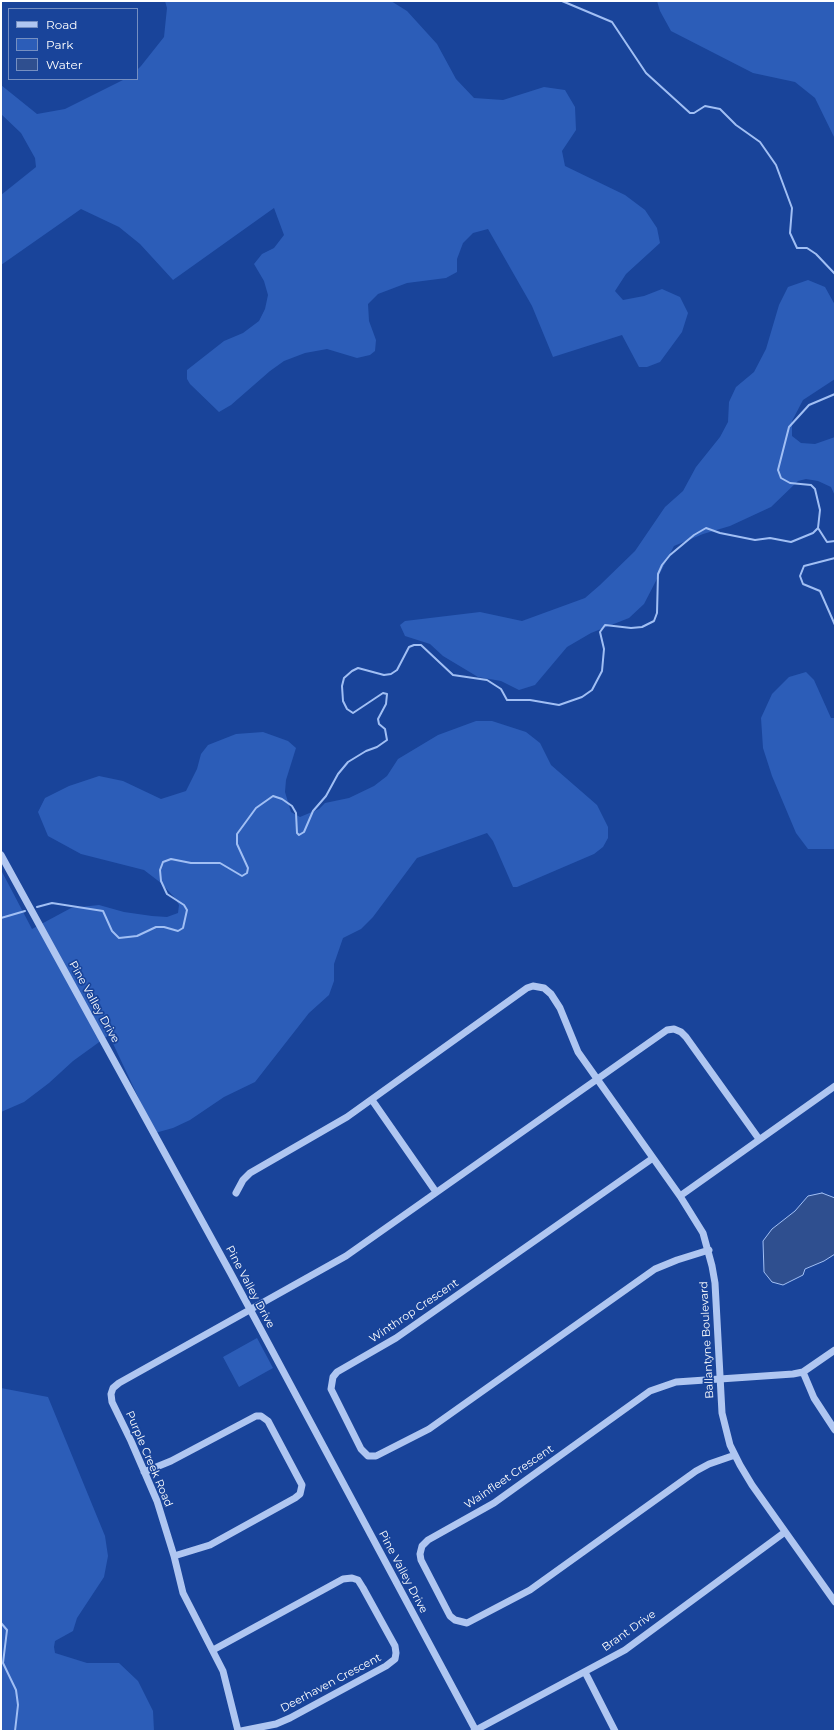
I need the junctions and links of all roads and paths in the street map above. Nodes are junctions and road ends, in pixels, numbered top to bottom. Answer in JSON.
{"nodes":[{"id":1,"x":1,"y":855,"type":"edge"},
{"id":2,"x":596,"y":1078,"type":"junction"},
{"id":3,"x":835,"y":1086,"type":"edge"},
{"id":4,"x":372,"y":1100,"type":"junction"},
{"id":5,"x":759,"y":1139,"type":"junction"},
{"id":6,"x":653,"y":1158,"type":"junction"},
{"id":7,"x":436,"y":1192,"type":"junction"},
{"id":8,"x":236,"y":1193,"type":"dead end"},
{"id":9,"x":680,"y":1196,"type":"junction"},
{"id":10,"x":709,"y":1250,"type":"junction"},
{"id":11,"x":250,"y":1310,"type":"junction"},
{"id":12,"x":835,"y":1350,"type":"edge"},
{"id":13,"x":803,"y":1372,"type":"junction"},
{"id":14,"x":720,"y":1380,"type":"junction"},
{"id":15,"x":835,"y":1430,"type":"edge"},
{"id":16,"x":735,"y":1455,"type":"junction"},
{"id":17,"x":144,"y":1472,"type":"junction"},
{"id":18,"x":785,"y":1532,"type":"junction"},
{"id":19,"x":174,"y":1556,"type":"junction"},
{"id":20,"x":835,"y":1602,"type":"edge"},
{"id":21,"x":213,"y":1650,"type":"junction"},
{"id":22,"x":585,"y":1672,"type":"junction"},
{"id":23,"x":612,"y":1730,"type":"edge"},
{"id":24,"x":238,"y":1731,"type":"edge"},
{"id":25,"x":241,"y":1731,"type":"edge"},
{"id":26,"x":475,"y":1731,"type":"edge"}],
"edges":[{"from":1,"to":11,"type":"street","name":"Pine Valley Drive"},
{"from":2,"to":4,"type":"street","name":"Ballantyne Boulevard"},
{"from":2,"to":5,"type":"street"},
{"from":2,"to":6,"type":"street","name":"Ballantyne Boulevard"},
{"from":2,"to":7,"type":"street"},
{"from":3,"to":5,"type":"street"},
{"from":4,"to":7,"type":"street"},
{"from":4,"to":8,"type":"street","name":"Ballantyne Boulevard"},
{"from":5,"to":9,"type":"street"},
{"from":6,"to":9,"type":"street","name":"Ballantyne Boulevard"},
{"from":6,"to":10,"type":"street","name":"Winthrop Crescent"},
{"from":7,"to":11,"type":"street"},
{"from":9,"to":10,"type":"street","name":"Ballantyne Boulevard"},
{"from":10,"to":14,"type":"street","name":"Ballantyne Boulevard"},
{"from":11,"to":17,"type":"street","name":"Purple Creek Road"},
{"from":11,"to":26,"type":"street","name":"Pine Valley Drive"},
{"from":12,"to":13,"type":"street"},
{"from":13,"to":14,"type":"street"},
{"from":13,"to":15,"type":"street"},
{"from":14,"to":16,"type":"street","name":"Ballantyne Boulevard"},
{"from":14,"to":16,"type":"street","name":"Wainfleet Crescent"},
{"from":16,"to":18,"type":"street","name":"Ballantyne Boulevard"},
{"from":17,"to":19,"type":"street","name":"Purple Creek Road"},
{"from":17,"to":19,"type":"street"},
{"from":18,"to":20,"type":"street","name":"Ballantyne Boulevard"},
{"from":18,"to":22,"type":"street","name":"Brant Drive"},
{"from":19,"to":21,"type":"street","name":"Purple Creek Road"},
{"from":21,"to":24,"type":"street","name":"Purple Creek Road"},
{"from":21,"to":25,"type":"street","name":"Deerhaven Crescent"},
{"from":22,"to":23,"type":"street"},
{"from":22,"to":26,"type":"street","name":"Brant Drive"}]}
